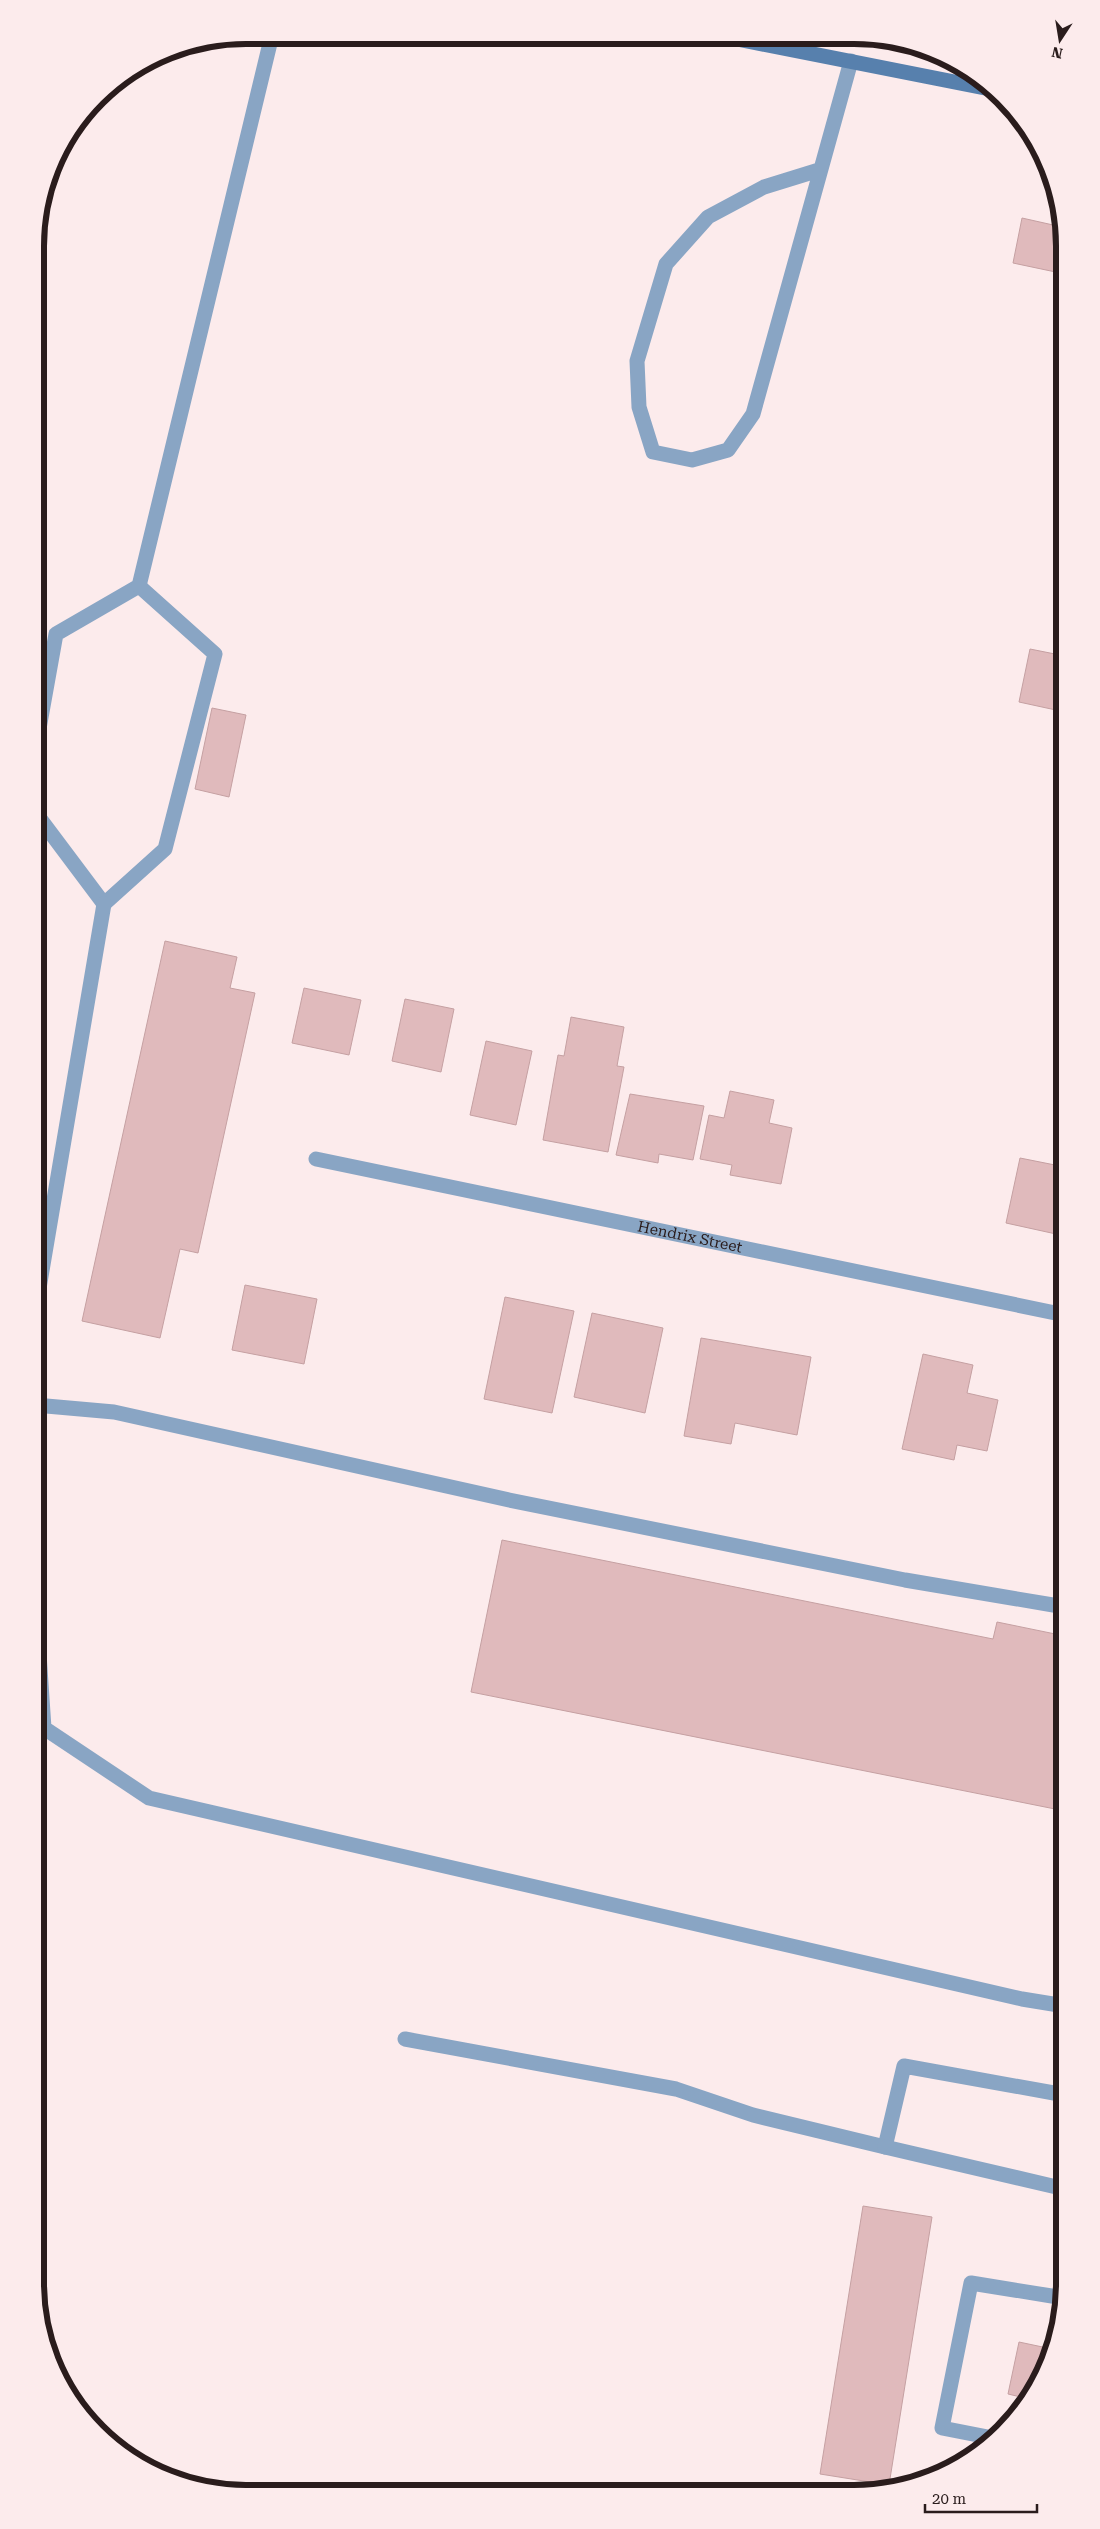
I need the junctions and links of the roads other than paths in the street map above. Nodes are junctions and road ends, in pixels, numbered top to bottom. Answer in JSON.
{"nodes":[{"id":1,"x":270,"y":44,"type":"edge"},
{"id":2,"x":763,"y":44,"type":"edge"},
{"id":3,"x":851,"y":61,"type":"junction"},
{"id":4,"x":978,"y":87,"type":"edge"},
{"id":5,"x":819,"y":170,"type":"junction"},
{"id":6,"x":138,"y":586,"type":"junction"},
{"id":7,"x":44,"y":701,"type":"edge"},
{"id":8,"x":44,"y":824,"type":"edge"},
{"id":9,"x":104,"y":904,"type":"junction"},
{"id":10,"x":316,"y":1159,"type":"dead end"},
{"id":11,"x":44,"y":1259,"type":"edge"},
{"id":12,"x":1056,"y":1314,"type":"edge"},
{"id":13,"x":44,"y":1405,"type":"edge"},
{"id":14,"x":1056,"y":1605,"type":"edge"},
{"id":15,"x":44,"y":1728,"type":"edge"},
{"id":16,"x":1056,"y":2005,"type":"edge"},
{"id":17,"x":405,"y":2039,"type":"dead end"},
{"id":18,"x":1056,"y":2093,"type":"edge"},
{"id":19,"x":885,"y":2146,"type":"junction"},
{"id":20,"x":1056,"y":2186,"type":"edge"},
{"id":21,"x":1056,"y":2297,"type":"edge"},
{"id":22,"x":985,"y":2436,"type":"edge"}],
"edges":[{"from":1,"to":6,"type":"street"},
{"from":2,"to":3,"type":"main road"},
{"from":3,"to":4,"type":"main road"},
{"from":3,"to":5,"type":"street"},
{"from":5,"to":5,"type":"street"},
{"from":6,"to":7,"type":"street"},
{"from":6,"to":9,"type":"street"},
{"from":8,"to":9,"type":"street"},
{"from":9,"to":11,"type":"street"},
{"from":10,"to":12,"type":"street","name":"Hendrix Street"},
{"from":13,"to":14,"type":"street"},
{"from":15,"to":16,"type":"street"},
{"from":17,"to":19,"type":"street"},
{"from":18,"to":19,"type":"street"},
{"from":19,"to":20,"type":"street"},
{"from":21,"to":22,"type":"street"}]}
